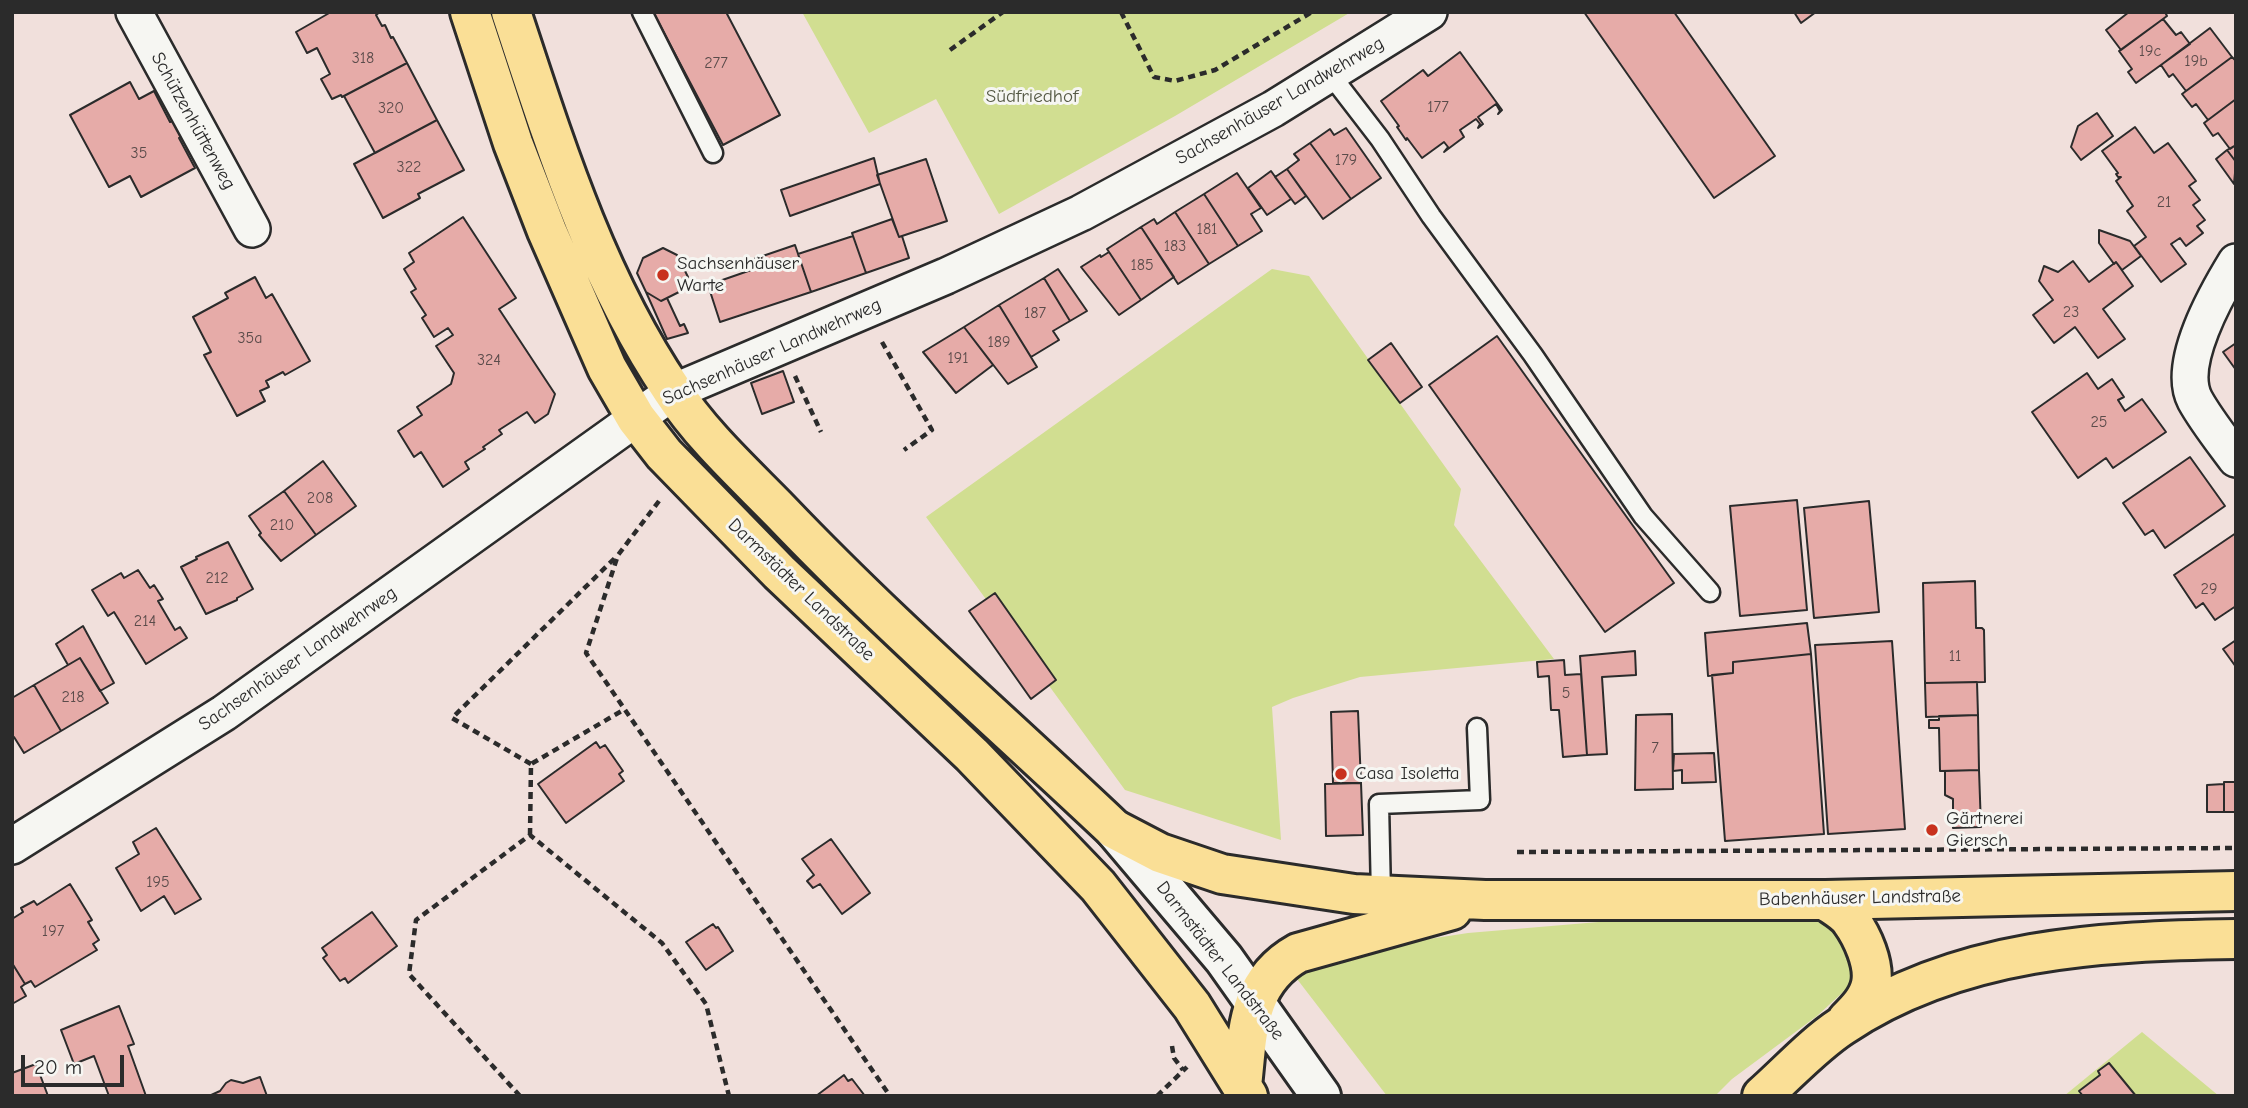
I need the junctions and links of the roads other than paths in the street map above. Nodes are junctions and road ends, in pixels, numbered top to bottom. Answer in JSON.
{"nodes":[{"id":1,"x":134,"y":12,"type":"edge"},
{"id":2,"x":470,"y":12,"type":"edge"},
{"id":3,"x":511,"y":12,"type":"edge"},
{"id":4,"x":642,"y":12,"type":"edge"},
{"id":5,"x":1429,"y":12,"type":"edge"},
{"id":6,"x":1330,"y":74,"type":"junction"},
{"id":7,"x":713,"y":153,"type":"dead end"},
{"id":8,"x":252,"y":229,"type":"dead end"},
{"id":9,"x":2236,"y":262,"type":"edge"},
{"id":10,"x":673,"y":392,"type":"junction"},
{"id":11,"x":636,"y":418,"type":"junction"},
{"id":12,"x":2236,"y":459,"type":"edge"},
{"id":13,"x":1710,"y":592,"type":"dead end"},
{"id":14,"x":1477,"y":728,"type":"dead end"},
{"id":15,"x":1114,"y":829,"type":"junction"},
{"id":16,"x":12,"y":846,"type":"edge"},
{"id":17,"x":2236,"y":891,"type":"edge"},
{"id":18,"x":1381,"y":895,"type":"junction"},
{"id":19,"x":1485,"y":900,"type":"junction"},
{"id":20,"x":1825,"y":900,"type":"junction"},
{"id":21,"x":2236,"y":939,"type":"edge"},
{"id":22,"x":1255,"y":1002,"type":"junction"},
{"id":23,"x":1840,"y":1027,"type":"junction"},
{"id":24,"x":1241,"y":1092,"type":"edge"},
{"id":25,"x":1321,"y":1096,"type":"edge"},
{"id":26,"x":1762,"y":1096,"type":"edge"}],
"edges":[{"from":1,"to":8,"type":"street","name":"Schützenhüttenweg"},
{"from":2,"to":11,"type":"main road","name":"Darmstädter Landstraße"},
{"from":3,"to":10,"type":"main road","name":"Darmstädter Landstraße"},
{"from":4,"to":7,"type":"lane"},
{"from":5,"to":6,"type":"street","name":"Sachsenhäuser Landwehrweg"},
{"from":6,"to":10,"type":"street","name":"Sachsenhäuser Landwehrweg"},
{"from":6,"to":13,"type":"lane"},
{"from":9,"to":12,"type":"street"},
{"from":10,"to":11,"type":"street","name":"Sachsenhäuser Landwehrweg"},
{"from":10,"to":15,"type":"main road","name":"Darmstädter Landstraße"},
{"from":11,"to":16,"type":"street","name":"Sachsenhäuser Landwehrweg"},
{"from":11,"to":24,"type":"main road","name":"Darmstädter Landstraße"},
{"from":14,"to":18,"type":"lane"},
{"from":15,"to":18,"type":"main road","name":"Darmstädter Landstraße"},
{"from":15,"to":22,"type":"main road","name":"Darmstädter Landstraße"},
{"from":17,"to":20,"type":"main road","name":"Babenhäuser Landstraße"},
{"from":18,"to":19,"type":"main road","name":"Darmstädter Landstraße"},
{"from":19,"to":20,"type":"main road","name":"Babenhäuser Landstraße"},
{"from":19,"to":22,"type":"main road"},
{"from":20,"to":23,"type":"main road"},
{"from":21,"to":23,"type":"main road"},
{"from":22,"to":24,"type":"main road"},
{"from":22,"to":25,"type":"main road","name":"Darmstädter Landstraße"},
{"from":23,"to":26,"type":"main road"}]}
